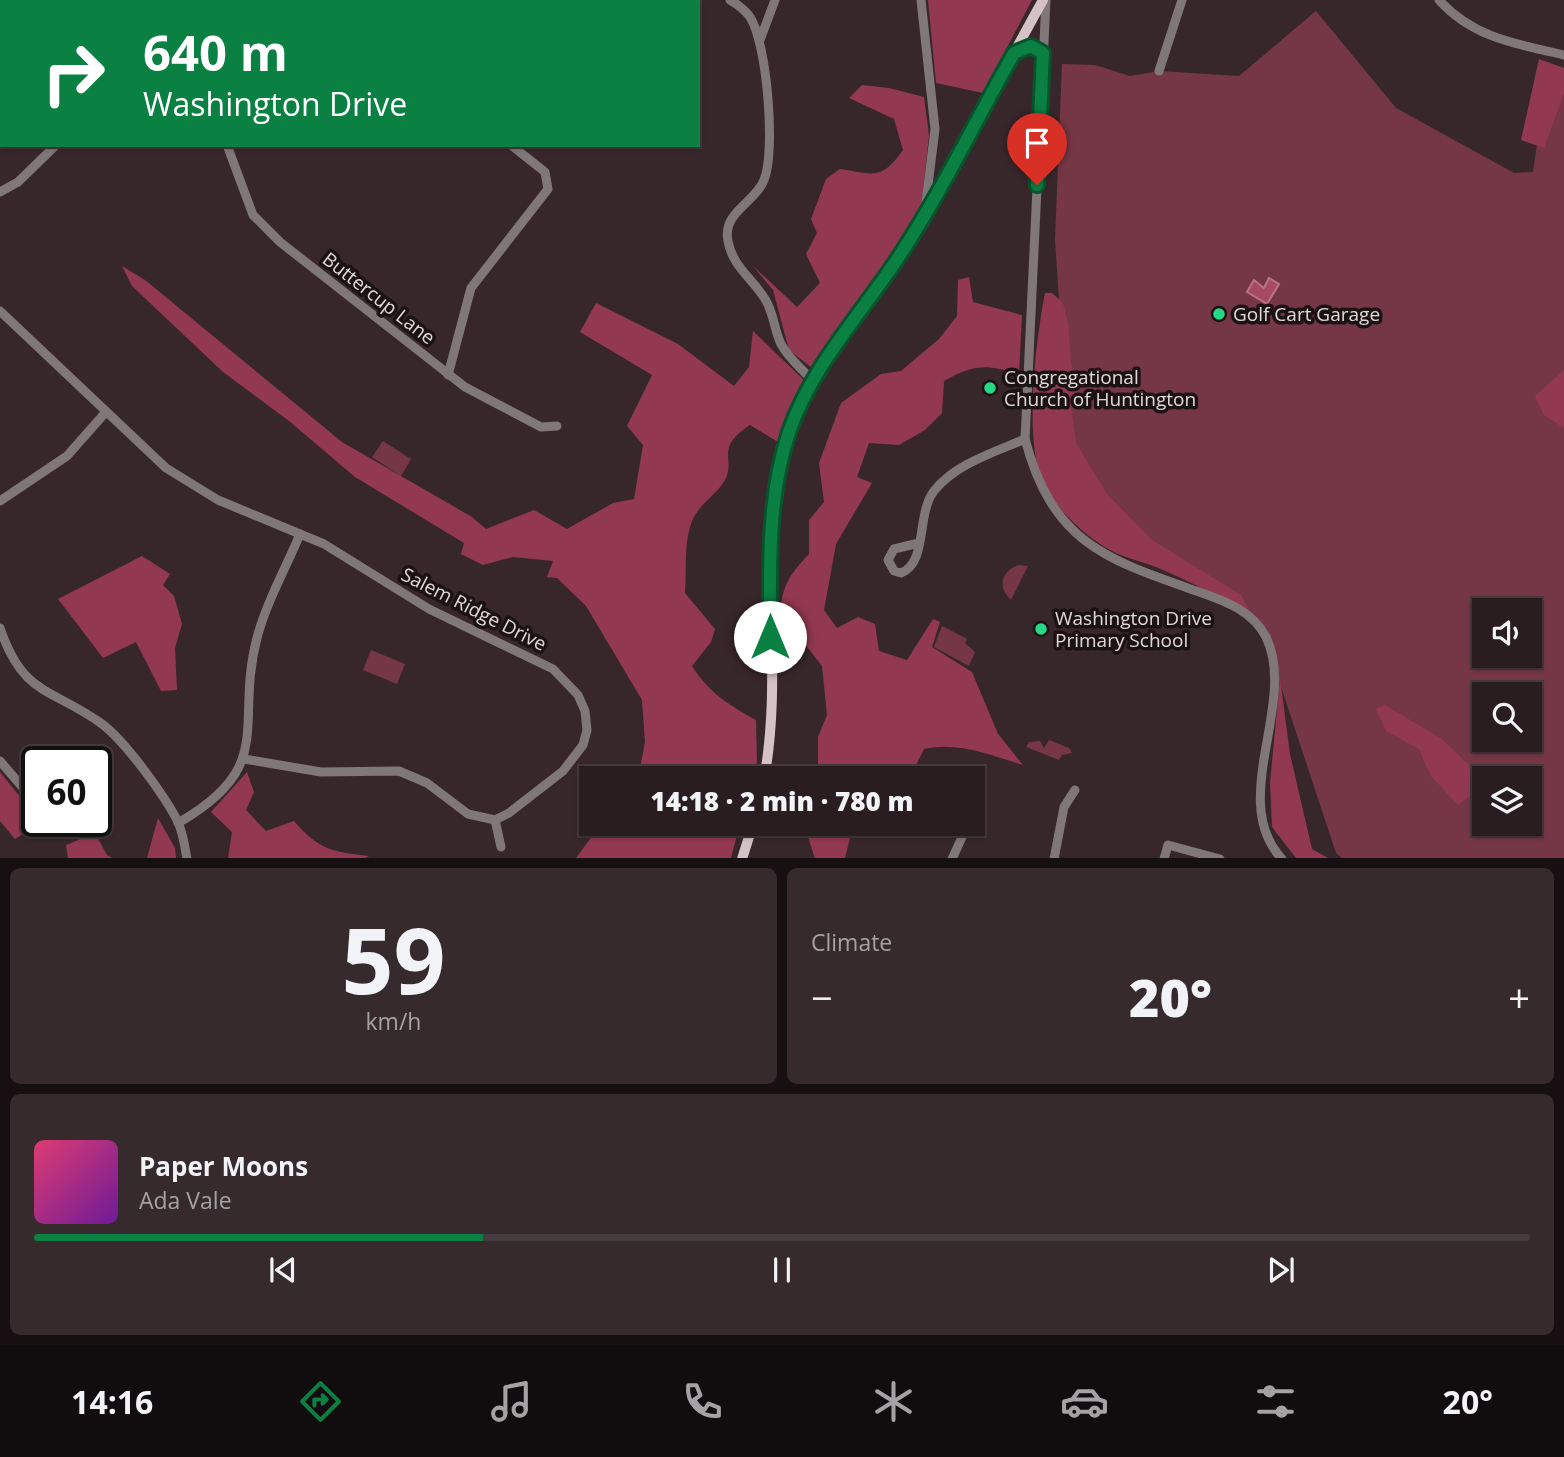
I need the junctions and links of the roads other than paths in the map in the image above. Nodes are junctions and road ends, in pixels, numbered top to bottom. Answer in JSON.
{"nodes":[{"id":1,"x":730,"y":0,"type":"edge"},
{"id":2,"x":775,"y":0,"type":"edge"},
{"id":3,"x":920,"y":0,"type":"edge"},
{"id":4,"x":1044,"y":0,"type":"edge"},
{"id":5,"x":1182,"y":0,"type":"edge"},
{"id":6,"x":1439,"y":0,"type":"edge"},
{"id":7,"x":760,"y":40,"type":"junction"},
{"id":8,"x":1014,"y":53,"type":"junction"},
{"id":9,"x":1043,"y":53,"type":"junction"},
{"id":10,"x":1564,"y":55,"type":"edge"},
{"id":11,"x":1159,"y":71,"type":"dead end"},
{"id":12,"x":54,"y":147,"type":"edge"},
{"id":13,"x":229,"y":147,"type":"edge"},
{"id":14,"x":514,"y":147,"type":"edge"},
{"id":15,"x":0,"y":191,"type":"edge"},
{"id":16,"x":925,"y":211,"type":"junction"},
{"id":17,"x":0,"y":311,"type":"edge"},
{"id":18,"x":448,"y":375,"type":"junction"},
{"id":19,"x":813,"y":380,"type":"junction"},
{"id":20,"x":105,"y":413,"type":"junction"},
{"id":21,"x":556,"y":426,"type":"dead end"},
{"id":22,"x":1025,"y":439,"type":"junction"},
{"id":23,"x":0,"y":501,"type":"edge"},
{"id":24,"x":300,"y":534,"type":"junction"},
{"id":25,"x":919,"y":543,"type":"dead end"},
{"id":26,"x":0,"y":628,"type":"edge"},
{"id":27,"x":244,"y":759,"type":"junction"},
{"id":28,"x":0,"y":761,"type":"edge"},
{"id":29,"x":765,"y":766,"type":"edge"},
{"id":30,"x":21,"y":785,"type":"edge"},
{"id":31,"x":1075,"y":790,"type":"dead end"},
{"id":32,"x":495,"y":820,"type":"junction"},
{"id":33,"x":178,"y":823,"type":"junction"},
{"id":34,"x":749,"y":836,"type":"edge"},
{"id":35,"x":963,"y":836,"type":"edge"},
{"id":36,"x":501,"y":847,"type":"dead end"},
{"id":37,"x":1277,"y":856,"type":"edge"},
{"id":38,"x":187,"y":858,"type":"edge"},
{"id":39,"x":742,"y":858,"type":"edge"},
{"id":40,"x":952,"y":858,"type":"edge"},
{"id":41,"x":1054,"y":858,"type":"edge"},
{"id":42,"x":1164,"y":858,"type":"edge"},
{"id":43,"x":1216,"y":858,"type":"edge"}],
"edges":[{"from":1,"to":7,"type":"street"},
{"from":2,"to":7,"type":"street"},
{"from":3,"to":16,"type":"street"},
{"from":4,"to":8,"type":"main road"},
{"from":4,"to":9,"type":"street"},
{"from":5,"to":11,"type":"street"},
{"from":6,"to":10,"type":"street"},
{"from":7,"to":19,"type":"street"},
{"from":8,"to":9,"type":"main road"},
{"from":8,"to":16,"type":"main road"},
{"from":9,"to":22,"type":"street"},
{"from":12,"to":15,"type":"street"},
{"from":13,"to":18,"type":"street","name":"Buttercup Lane"},
{"from":14,"to":18,"type":"street"},
{"from":16,"to":19,"type":"main road"},
{"from":17,"to":20,"type":"street","name":"Salem Ridge Drive"},
{"from":18,"to":21,"type":"street","name":"Buttercup Lane"},
{"from":19,"to":29,"type":"main road"},
{"from":20,"to":23,"type":"street"},
{"from":20,"to":24,"type":"street","name":"Salem Ridge Drive"},
{"from":22,"to":25,"type":"street"},
{"from":22,"to":37,"type":"street"},
{"from":24,"to":27,"type":"street"},
{"from":24,"to":32,"type":"street","name":"Salem Ridge Drive"},
{"from":26,"to":33,"type":"street"},
{"from":27,"to":32,"type":"street"},
{"from":27,"to":33,"type":"street"},
{"from":28,"to":30,"type":"street"},
{"from":31,"to":41,"type":"street"},
{"from":32,"to":36,"type":"street"},
{"from":33,"to":38,"type":"street"},
{"from":34,"to":39,"type":"main road"},
{"from":35,"to":40,"type":"street"},
{"from":42,"to":43,"type":"street"}]}
